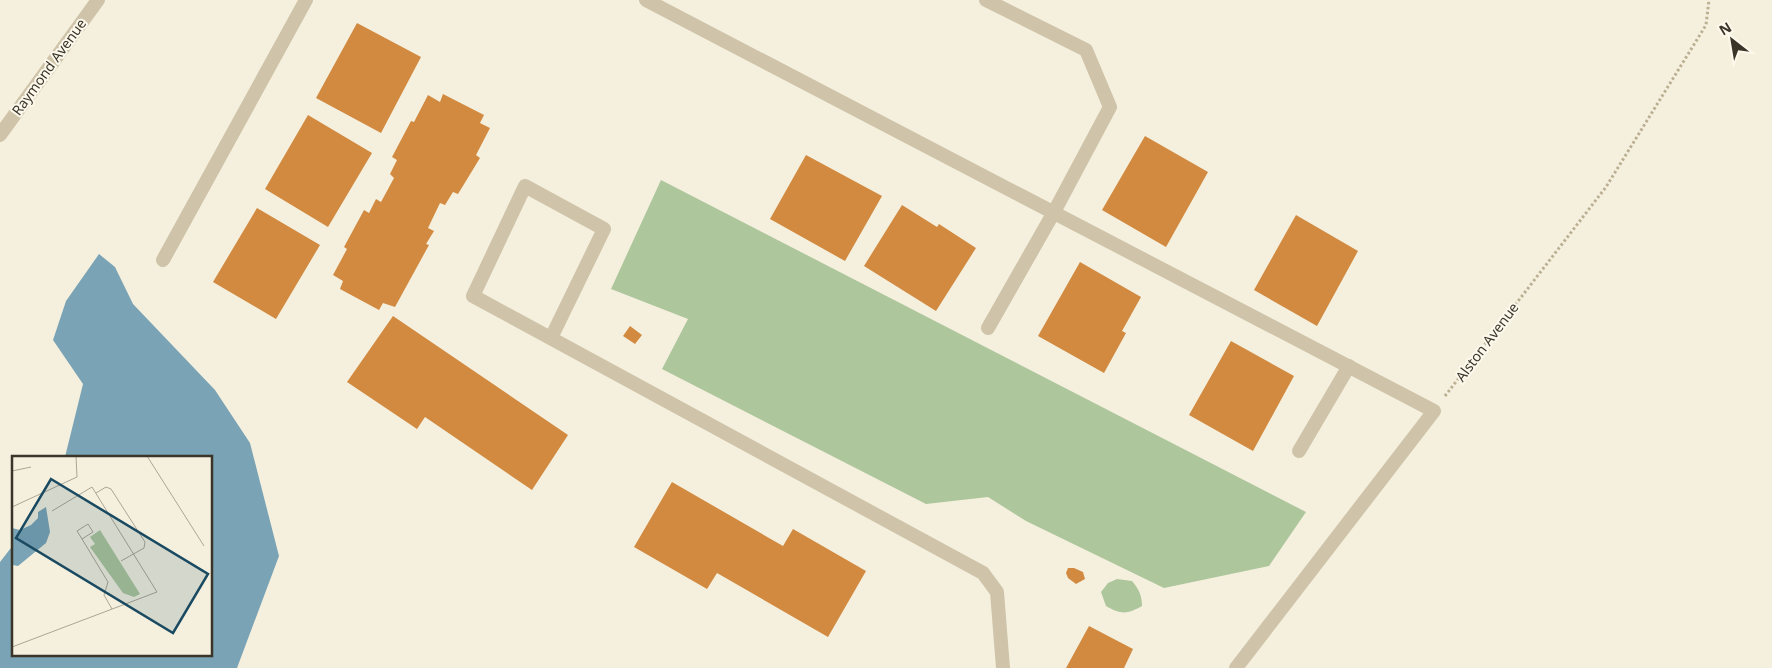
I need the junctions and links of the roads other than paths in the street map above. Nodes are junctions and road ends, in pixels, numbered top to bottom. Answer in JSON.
{"nodes":[{"id":1,"x":98,"y":0,"type":"edge"},
{"id":2,"x":306,"y":0,"type":"edge"},
{"id":3,"x":646,"y":0,"type":"edge"},
{"id":4,"x":986,"y":0,"type":"edge"},
{"id":5,"x":0,"y":135,"type":"edge"},
{"id":6,"x":1054,"y":212,"type":"junction"},
{"id":7,"x":163,"y":260,"type":"dead end"},
{"id":8,"x":988,"y":328,"type":"dead end"},
{"id":9,"x":551,"y":338,"type":"junction"},
{"id":10,"x":1349,"y":366,"type":"junction"},
{"id":11,"x":1300,"y":451,"type":"dead end"},
{"id":12,"x":1003,"y":668,"type":"edge"},
{"id":13,"x":1236,"y":668,"type":"edge"}],
"edges":[{"from":1,"to":5,"type":"street","name":"Raymond Avenue"},
{"from":2,"to":7,"type":"street"},
{"from":3,"to":6,"type":"street"},
{"from":4,"to":6,"type":"street"},
{"from":6,"to":8,"type":"street"},
{"from":6,"to":10,"type":"street"},
{"from":9,"to":9,"type":"street"},
{"from":9,"to":12,"type":"street"},
{"from":10,"to":11,"type":"street"},
{"from":10,"to":13,"type":"street"}]}
